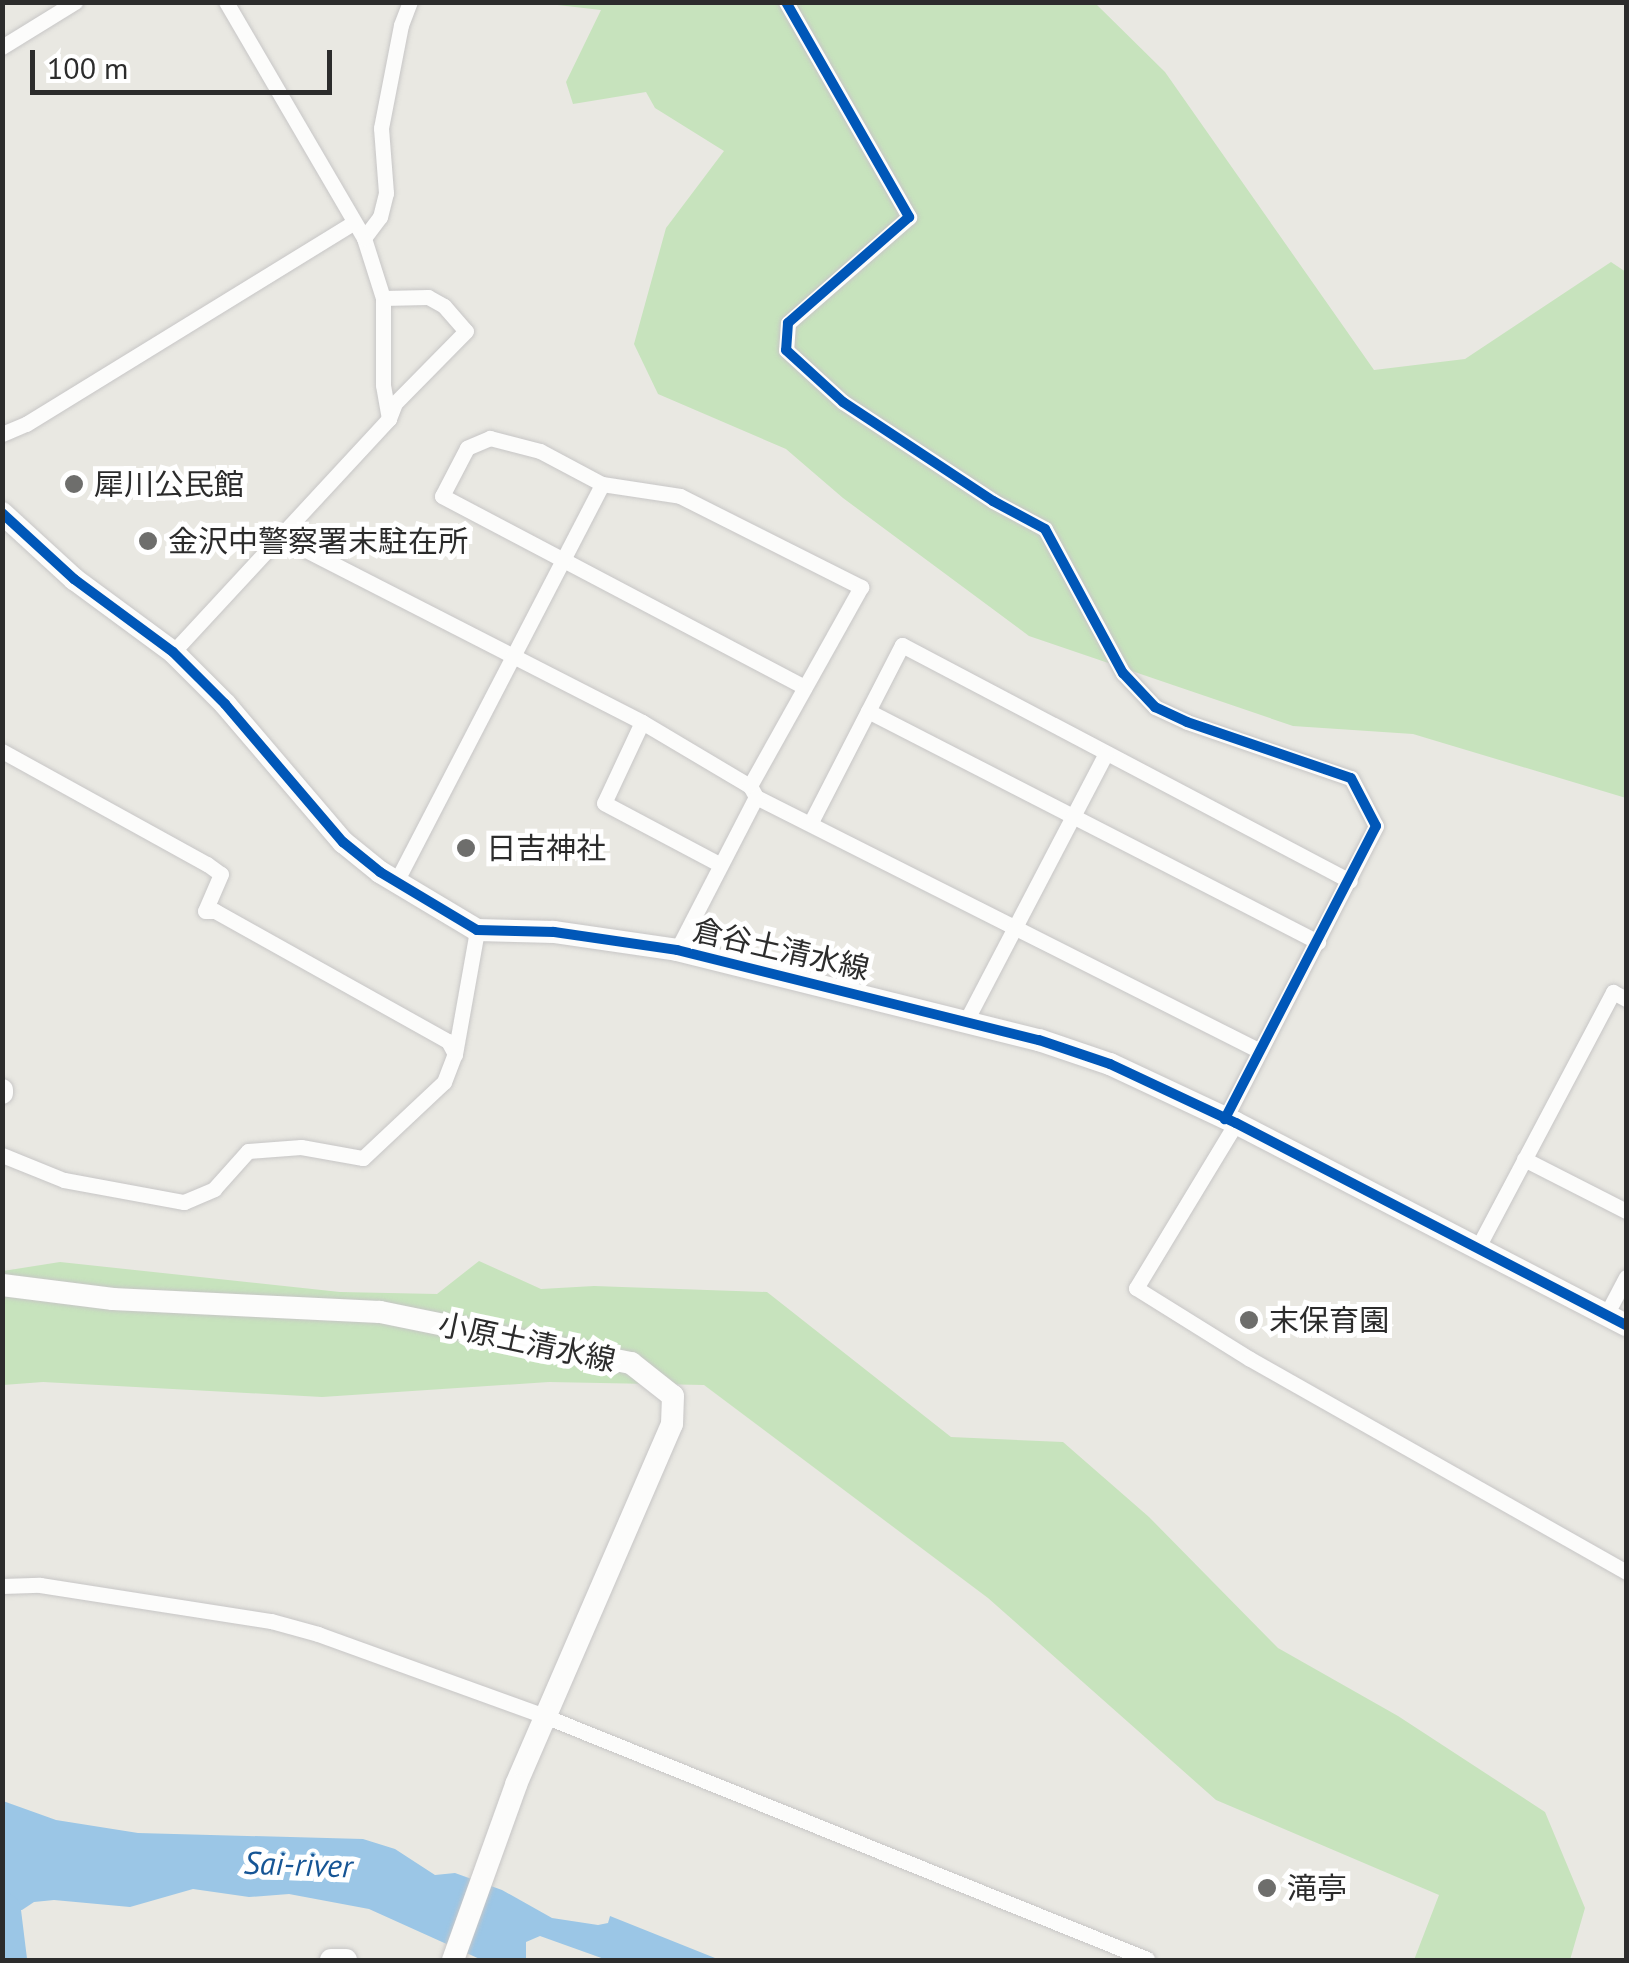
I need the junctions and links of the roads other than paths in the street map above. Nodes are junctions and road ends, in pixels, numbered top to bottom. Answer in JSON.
{"nodes":[{"id":1,"x":75,"y":2,"type":"edge"},
{"id":2,"x":226,"y":2,"type":"edge"},
{"id":3,"x":410,"y":2,"type":"edge"},
{"id":4,"x":786,"y":2,"type":"edge"},
{"id":5,"x":2,"y":46,"type":"edge"},
{"id":6,"x":354,"y":222,"type":"junction"},
{"id":7,"x":364,"y":238,"type":"junction"},
{"id":8,"x":383,"y":298,"type":"junction"},
{"id":9,"x":389,"y":420,"type":"junction"},
{"id":10,"x":2,"y":434,"type":"edge"},
{"id":11,"x":602,"y":484,"type":"junction"},
{"id":12,"x":5,"y":525,"type":"edge"},
{"id":13,"x":286,"y":532,"type":"junction"},
{"id":14,"x":562,"y":558,"type":"junction"},
{"id":15,"x":173,"y":652,"type":"junction"},
{"id":16,"x":512,"y":654,"type":"junction"},
{"id":17,"x":805,"y":687,"type":"junction"},
{"id":18,"x":868,"y":711,"type":"junction"},
{"id":19,"x":642,"y":722,"type":"junction"},
{"id":20,"x":2,"y":752,"type":"edge"},
{"id":21,"x":1106,"y":753,"type":"junction"},
{"id":22,"x":753,"y":791,"type":"junction"},
{"id":23,"x":1074,"y":816,"type":"junction"},
{"id":24,"x":811,"y":822,"type":"junction"},
{"id":25,"x":721,"y":865,"type":"junction"},
{"id":26,"x":1350,"y":880,"type":"junction"},
{"id":27,"x":396,"y":882,"type":"junction"},
{"id":28,"x":1016,"y":926,"type":"junction"},
{"id":29,"x":477,"y":930,"type":"junction"},
{"id":30,"x":1318,"y":942,"type":"junction"},
{"id":31,"x":677,"y":950,"type":"junction"},
{"id":32,"x":1626,"y":999,"type":"edge"},
{"id":33,"x":967,"y":1019,"type":"junction"},
{"id":34,"x":1260,"y":1051,"type":"junction"},
{"id":35,"x":455,"y":1054,"type":"junction"},
{"id":36,"x":1230,"y":1121,"type":"junction"},
{"id":37,"x":2,"y":1155,"type":"edge"},
{"id":38,"x":1524,"y":1159,"type":"junction"},
{"id":39,"x":1626,"y":1210,"type":"edge"},
{"id":40,"x":1476,"y":1248,"type":"junction"},
{"id":41,"x":1626,"y":1277,"type":"edge"},
{"id":42,"x":2,"y":1285,"type":"edge"},
{"id":43,"x":1616,"y":1320,"type":"edge"},
{"id":44,"x":1626,"y":1572,"type":"edge"},
{"id":45,"x":2,"y":1586,"type":"edge"},
{"id":46,"x":546,"y":1718,"type":"junction"},
{"id":47,"x":1147,"y":1959,"type":"edge"},
{"id":48,"x":331,"y":1960,"type":"edge"},
{"id":49,"x":346,"y":1960,"type":"edge"},
{"id":50,"x":453,"y":1960,"type":"edge"}],
"edges":[{"from":1,"to":5,"type":"street"},
{"from":2,"to":6,"type":"street"},
{"from":3,"to":7,"type":"street"},
{"from":4,"to":26,"type":"street"},
{"from":6,"to":7,"type":"street"},
{"from":6,"to":10,"type":"street"},
{"from":7,"to":8,"type":"street"},
{"from":8,"to":9,"type":"street"},
{"from":8,"to":9,"type":"street"},
{"from":9,"to":13,"type":"street"},
{"from":11,"to":14,"type":"street"},
{"from":11,"to":14,"type":"street"},
{"from":11,"to":17,"type":"street"},
{"from":12,"to":15,"type":"main road","name":"倉谷土清水線"},
{"from":13,"to":15,"type":"street"},
{"from":13,"to":16,"type":"street"},
{"from":14,"to":16,"type":"street"},
{"from":14,"to":17,"type":"street"},
{"from":15,"to":27,"type":"main road","name":"倉谷土清水線"},
{"from":16,"to":19,"type":"street"},
{"from":16,"to":27,"type":"street"},
{"from":17,"to":22,"type":"street"},
{"from":18,"to":21,"type":"street"},
{"from":18,"to":23,"type":"street"},
{"from":18,"to":24,"type":"street"},
{"from":19,"to":22,"type":"street"},
{"from":19,"to":25,"type":"street"},
{"from":20,"to":35,"type":"street"},
{"from":21,"to":23,"type":"street"},
{"from":21,"to":26,"type":"street"},
{"from":22,"to":24,"type":"street"},
{"from":22,"to":25,"type":"street"},
{"from":23,"to":28,"type":"street"},
{"from":23,"to":30,"type":"street"},
{"from":24,"to":28,"type":"street"},
{"from":25,"to":31,"type":"street"},
{"from":26,"to":30,"type":"street"},
{"from":27,"to":29,"type":"main road","name":"倉谷土清水線"},
{"from":28,"to":33,"type":"street"},
{"from":28,"to":34,"type":"street"},
{"from":29,"to":31,"type":"main road","name":"倉谷土清水線"},
{"from":29,"to":35,"type":"street"},
{"from":30,"to":34,"type":"street"},
{"from":31,"to":33,"type":"main road","name":"倉谷土清水線"},
{"from":32,"to":38,"type":"street"},
{"from":33,"to":36,"type":"main road","name":"倉谷土清水線"},
{"from":34,"to":36,"type":"street"},
{"from":35,"to":37,"type":"street"},
{"from":36,"to":40,"type":"main road","name":"倉谷土清水線"},
{"from":36,"to":44,"type":"street"},
{"from":38,"to":39,"type":"street"},
{"from":38,"to":40,"type":"street"},
{"from":40,"to":43,"type":"main road","name":"倉谷土清水線"},
{"from":41,"to":43,"type":"street"},
{"from":42,"to":46,"type":"main road","name":"小原土清水線"},
{"from":45,"to":46,"type":"street"},
{"from":46,"to":47,"type":"street"},
{"from":46,"to":50,"type":"main road","name":"小原土清水線"},
{"from":48,"to":49,"type":"main road"}]}
